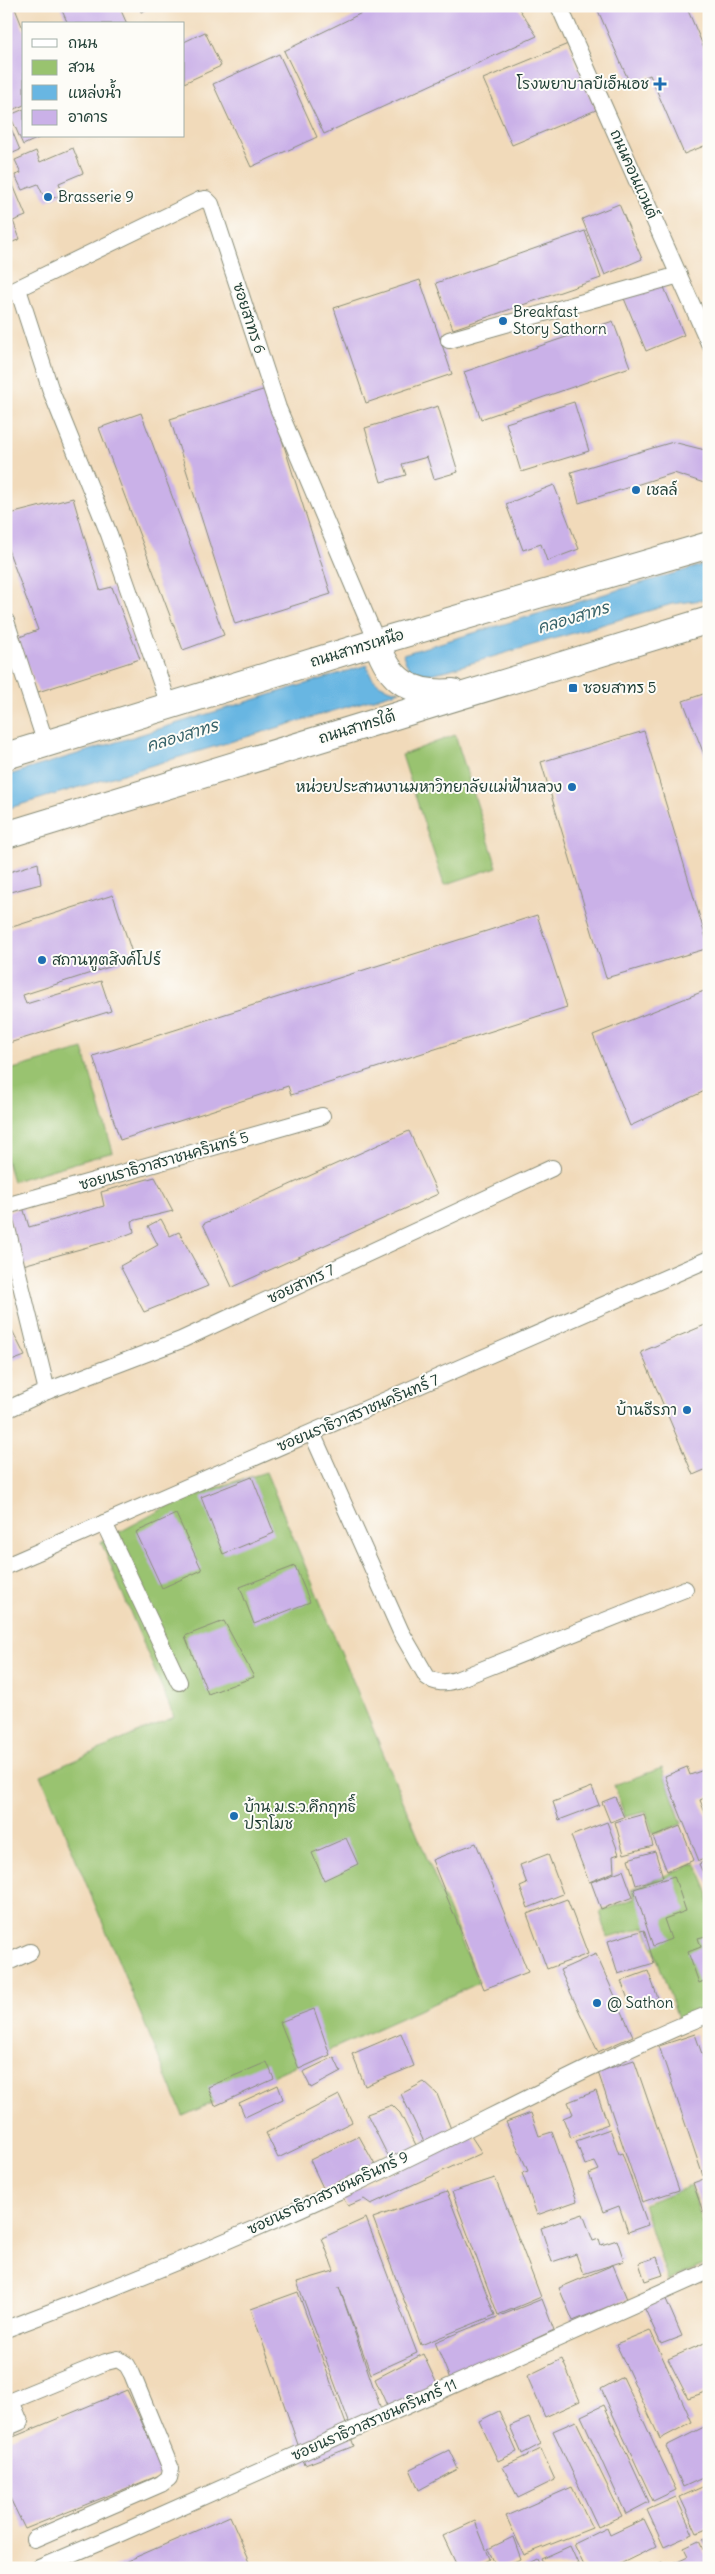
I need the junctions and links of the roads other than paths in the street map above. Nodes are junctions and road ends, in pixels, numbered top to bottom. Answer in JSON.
{"nodes":[{"id":1,"x":559,"y":6,"type":"edge"},
{"id":2,"x":679,"y":275,"type":"junction"},
{"id":3,"x":12,"y":292,"type":"edge"},
{"id":4,"x":449,"y":340,"type":"dead end"},
{"id":5,"x":709,"y":343,"type":"edge"},
{"id":6,"x":709,"y":545,"type":"edge"},
{"id":7,"x":709,"y":620,"type":"edge"},
{"id":8,"x":6,"y":621,"type":"edge"},
{"id":9,"x":377,"y":642,"type":"junction"},
{"id":10,"x":482,"y":689,"type":"junction"},
{"id":11,"x":169,"y":705,"type":"junction"},
{"id":12,"x":46,"y":744,"type":"junction"},
{"id":13,"x":6,"y":756,"type":"edge"},
{"id":14,"x":6,"y":835,"type":"edge"},
{"id":15,"x":322,"y":1116,"type":"dead end"},
{"id":16,"x":552,"y":1168,"type":"dead end"},
{"id":17,"x":6,"y":1206,"type":"edge"},
{"id":18,"x":6,"y":1224,"type":"edge"},
{"id":19,"x":709,"y":1259,"type":"edge"},
{"id":20,"x":47,"y":1391,"type":"junction"},
{"id":21,"x":6,"y":1410,"type":"edge"},
{"id":22,"x":312,"y":1433,"type":"junction"},
{"id":23,"x":104,"y":1524,"type":"junction"},
{"id":24,"x":6,"y":1566,"type":"edge"},
{"id":25,"x":685,"y":1589,"type":"dead end"},
{"id":26,"x":180,"y":1682,"type":"dead end"},
{"id":27,"x":30,"y":1952,"type":"dead end"},
{"id":28,"x":6,"y":1964,"type":"edge"},
{"id":29,"x":709,"y":2014,"type":"edge"},
{"id":30,"x":709,"y":2271,"type":"edge"},
{"id":31,"x":6,"y":2329,"type":"edge"},
{"id":32,"x":8,"y":2402,"type":"edge"},
{"id":33,"x":6,"y":2428,"type":"edge"},
{"id":34,"x":34,"y":2539,"type":"dead end"},
{"id":35,"x":39,"y":2568,"type":"edge"}],
"edges":[{"from":1,"to":2,"type":"street","name":"ถนนคอนแวนต์"},
{"from":2,"to":4,"type":"street"},
{"from":2,"to":5,"type":"street","name":"ถนนคอนแวนต์"},
{"from":3,"to":9,"type":"street","name":"ซอยสาทร 6"},
{"from":3,"to":11,"type":"street"},
{"from":6,"to":9,"type":"main road","name":"ถนนสาทรเหนือ"},
{"from":7,"to":10,"type":"main road","name":"ถนนสาทรใต้"},
{"from":8,"to":12,"type":"street"},
{"from":9,"to":10,"type":"main road"},
{"from":9,"to":11,"type":"main road","name":"ถนนสาทรเหนือ"},
{"from":10,"to":14,"type":"main road","name":"ถนนสาทรใต้"},
{"from":11,"to":12,"type":"main road","name":"ถนนสาทรเหนือ"},
{"from":12,"to":13,"type":"main road","name":"ถนนสาทรเหนือ"},
{"from":15,"to":17,"type":"street","name":"ซอยนราธิวาสราชนครินทร์ 5"},
{"from":16,"to":20,"type":"street","name":"ซอยสาทร 7"},
{"from":18,"to":20,"type":"street"},
{"from":19,"to":22,"type":"street","name":"ซอยนราธิวาสราชนครินทร์ 7"},
{"from":20,"to":21,"type":"street","name":"ซอยสาทร 7"},
{"from":22,"to":23,"type":"street","name":"ซอยนราธิวาสราชนครินทร์ 7"},
{"from":22,"to":25,"type":"street"},
{"from":23,"to":24,"type":"street","name":"ซอยนราธิวาสราชนครินทร์ 7"},
{"from":23,"to":26,"type":"street"},
{"from":27,"to":28,"type":"street"},
{"from":29,"to":31,"type":"street","name":"ซอยนราธิวาสราชนครินทร์ 9"},
{"from":30,"to":35,"type":"street","name":"ซอยนราธิวาสราชนครินทร์ 11"},
{"from":32,"to":33,"type":"street"},
{"from":32,"to":34,"type":"street"}]}
